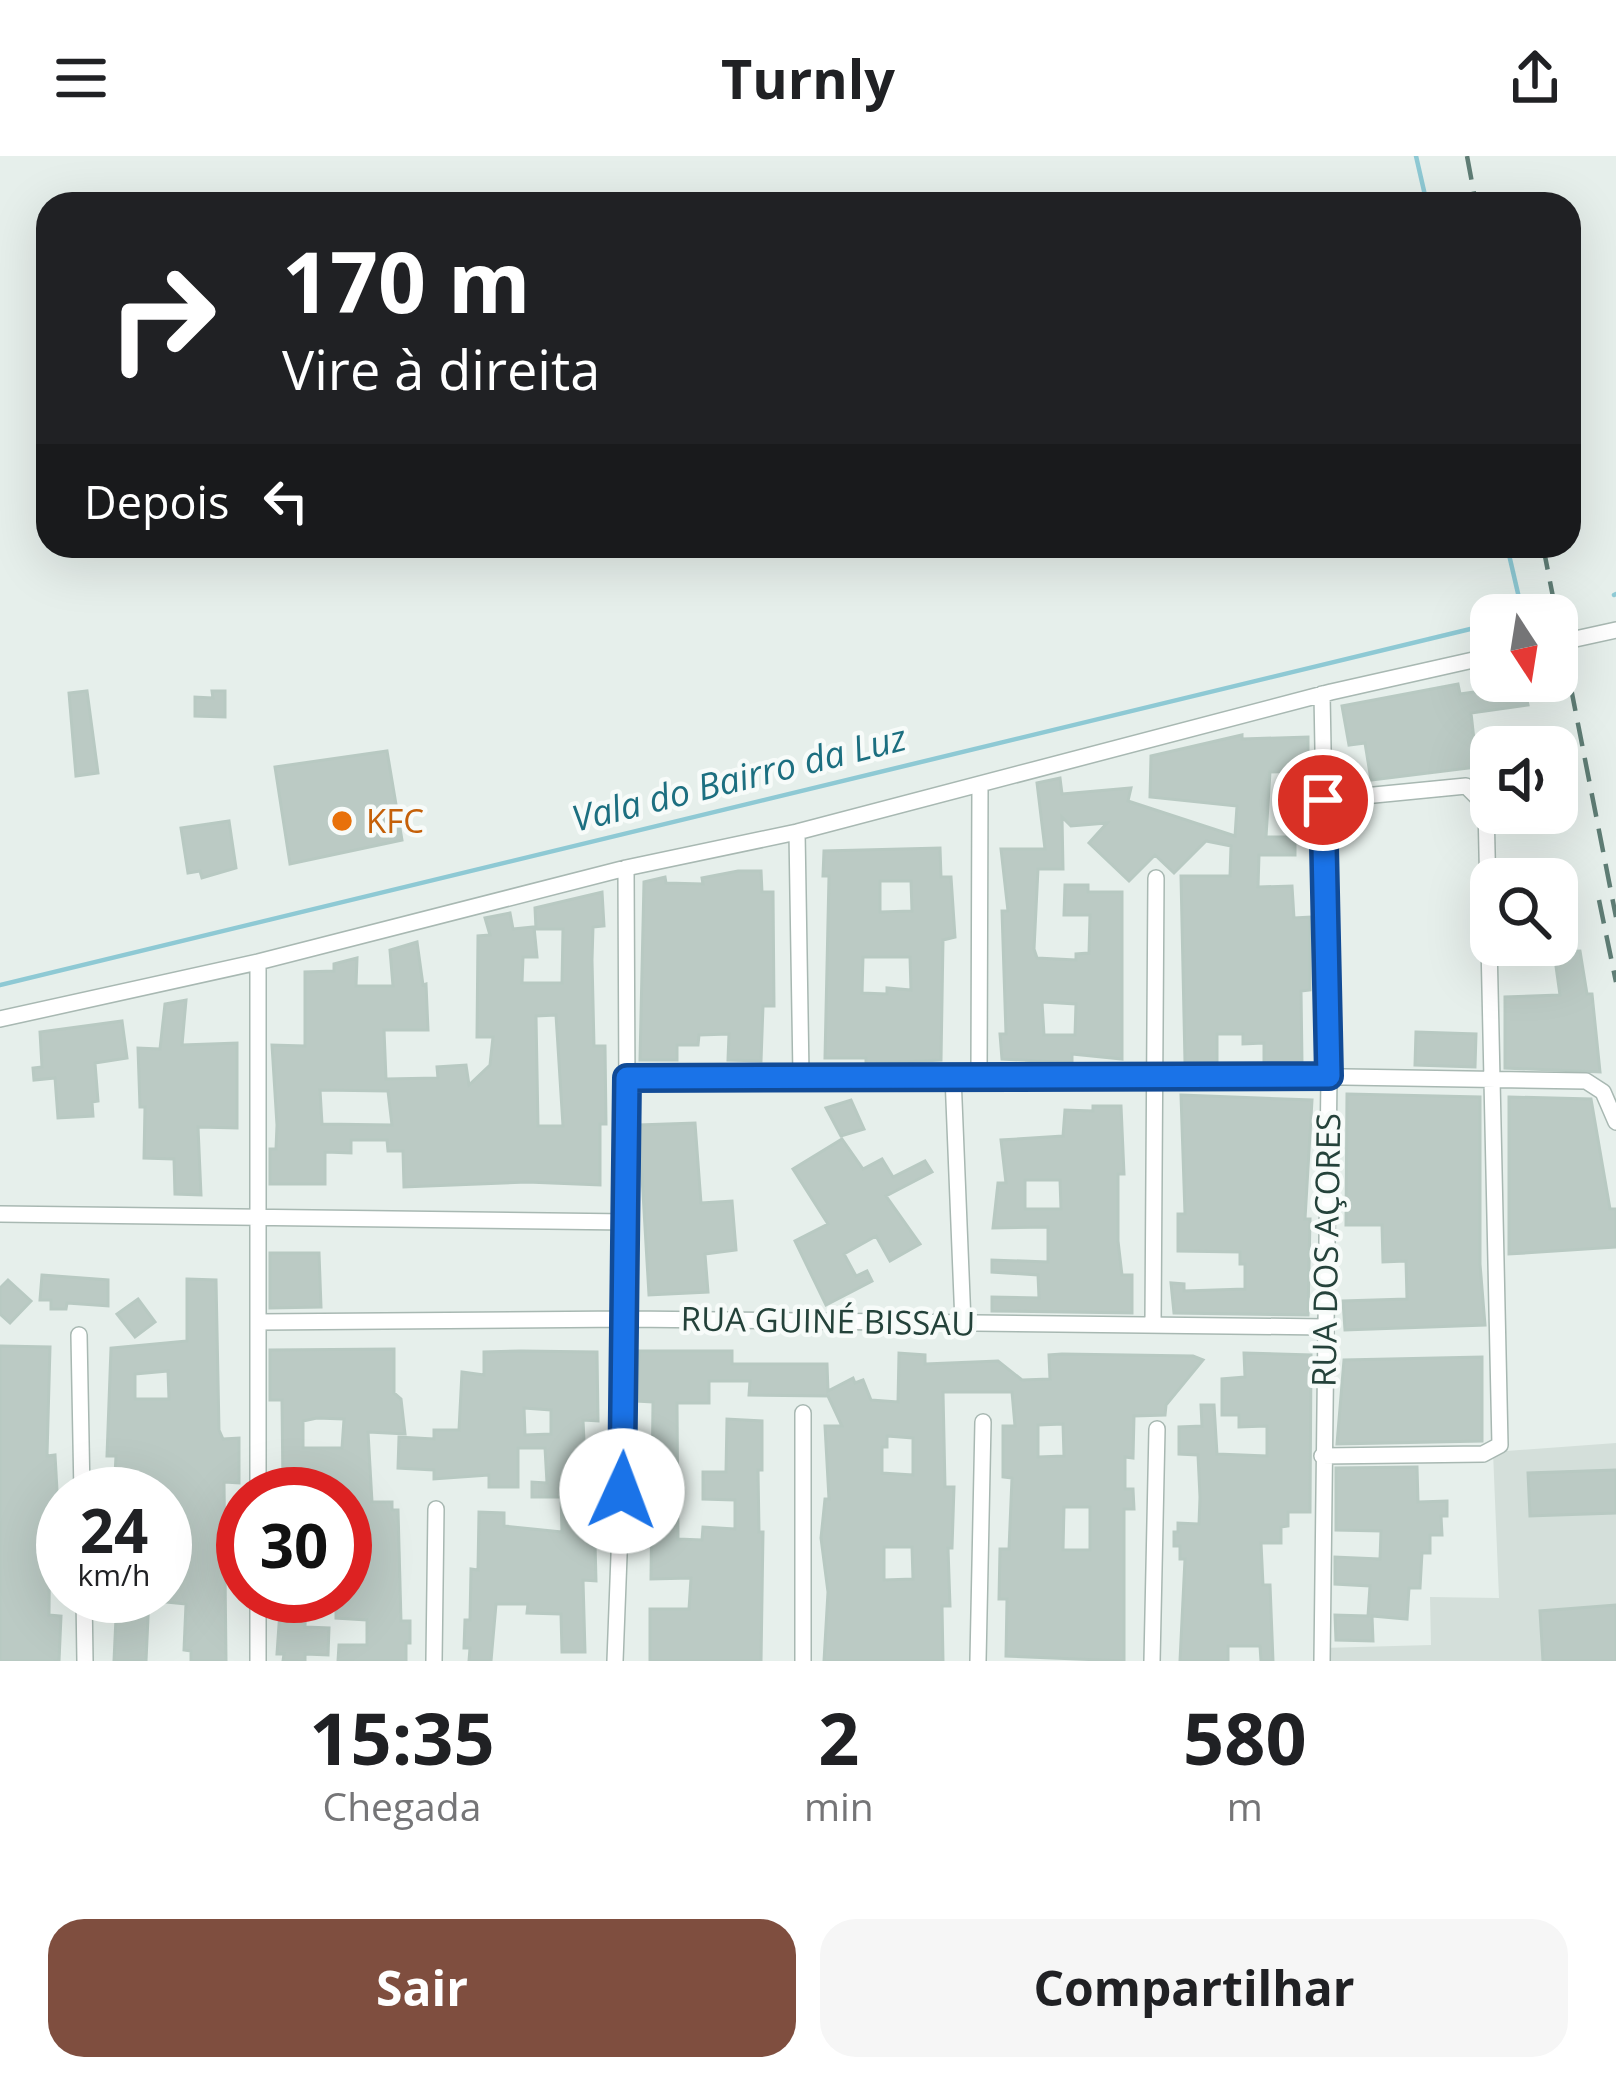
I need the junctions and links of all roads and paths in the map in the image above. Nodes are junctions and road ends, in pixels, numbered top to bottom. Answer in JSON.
{"nodes":[{"id":1,"x":1616,"y":630,"type":"edge"},
{"id":2,"x":1578,"y":638,"type":"edge"},
{"id":3,"x":1470,"y":661,"type":"edge"},
{"id":4,"x":1322,"y":694,"type":"junction"},
{"id":5,"x":980,"y":786,"type":"junction"},
{"id":6,"x":1323,"y":800,"type":"junction"},
{"id":7,"x":797,"y":832,"type":"junction"},
{"id":8,"x":626,"y":868,"type":"junction"},
{"id":9,"x":1156,"y":878,"type":"dead end"},
{"id":10,"x":258,"y":962,"type":"junction"},
{"id":11,"x":0,"y":1019,"type":"edge"},
{"id":12,"x":1157,"y":1074,"type":"junction"},
{"id":13,"x":801,"y":1075,"type":"junction"},
{"id":14,"x":980,"y":1075,"type":"junction"},
{"id":15,"x":953,"y":1076,"type":"junction"},
{"id":16,"x":1329,"y":1076,"type":"junction"},
{"id":17,"x":627,"y":1078,"type":"junction"},
{"id":18,"x":1495,"y":1079,"type":"junction"},
{"id":19,"x":1616,"y":1122,"type":"edge"},
{"id":20,"x":0,"y":1214,"type":"edge"},
{"id":21,"x":259,"y":1214,"type":"junction"},
{"id":22,"x":628,"y":1222,"type":"junction"},
{"id":23,"x":628,"y":1319,"type":"junction"},
{"id":24,"x":259,"y":1322,"type":"junction"},
{"id":25,"x":963,"y":1322,"type":"junction"},
{"id":26,"x":1153,"y":1323,"type":"junction"},
{"id":27,"x":1325,"y":1327,"type":"junction"},
{"id":28,"x":79,"y":1335,"type":"dead end"},
{"id":29,"x":803,"y":1413,"type":"dead end"},
{"id":30,"x":982,"y":1422,"type":"dead end"},
{"id":31,"x":1157,"y":1429,"type":"dead end"},
{"id":32,"x":1322,"y":1456,"type":"junction"},
{"id":33,"x":81,"y":1467,"type":"edge"},
{"id":34,"x":258,"y":1467,"type":"edge"},
{"id":35,"x":436,"y":1509,"type":"dead end"},
{"id":36,"x":84,"y":1623,"type":"edge"},
{"id":37,"x":258,"y":1623,"type":"edge"},
{"id":38,"x":85,"y":1661,"type":"edge"},
{"id":39,"x":258,"y":1661,"type":"edge"},
{"id":40,"x":434,"y":1661,"type":"edge"},
{"id":41,"x":615,"y":1661,"type":"edge"},
{"id":42,"x":803,"y":1661,"type":"edge"},
{"id":43,"x":978,"y":1661,"type":"edge"},
{"id":44,"x":1152,"y":1661,"type":"edge"},
{"id":45,"x":1322,"y":1661,"type":"edge"}],
"edges":[{"from":1,"to":2,"type":"street"},
{"from":3,"to":4,"type":"street"},
{"from":4,"to":5,"type":"street"},
{"from":4,"to":6,"type":"street","name":"RUA DOS AÇORES"},
{"from":5,"to":7,"type":"street"},
{"from":5,"to":14,"type":"street"},
{"from":6,"to":16,"type":"street","name":"RUA DOS AÇORES"},
{"from":6,"to":18,"type":"street"},
{"from":7,"to":8,"type":"street"},
{"from":7,"to":13,"type":"street"},
{"from":8,"to":10,"type":"street"},
{"from":8,"to":17,"type":"street"},
{"from":9,"to":12,"type":"street"},
{"from":10,"to":11,"type":"street"},
{"from":10,"to":21,"type":"street"},
{"from":12,"to":14,"type":"street"},
{"from":12,"to":16,"type":"street"},
{"from":12,"to":26,"type":"street"},
{"from":13,"to":15,"type":"street"},
{"from":13,"to":17,"type":"street"},
{"from":14,"to":15,"type":"street"},
{"from":15,"to":25,"type":"street"},
{"from":16,"to":18,"type":"street"},
{"from":16,"to":27,"type":"street","name":"RUA DOS AÇORES"},
{"from":17,"to":22,"type":"street"},
{"from":18,"to":19,"type":"street"},
{"from":18,"to":32,"type":"street"},
{"from":20,"to":21,"type":"street"},
{"from":21,"to":22,"type":"street"},
{"from":21,"to":24,"type":"street"},
{"from":22,"to":23,"type":"street"},
{"from":23,"to":24,"type":"street","name":"RUA GUINÉ BISSAU"},
{"from":23,"to":25,"type":"street","name":"RUA GUINÉ BISSAU"},
{"from":23,"to":41,"type":"street"},
{"from":24,"to":34,"type":"street"},
{"from":25,"to":26,"type":"street","name":"RUA GUINÉ BISSAU"},
{"from":26,"to":27,"type":"street","name":"RUA GUINÉ BISSAU"},
{"from":27,"to":32,"type":"street","name":"RUA DOS AÇORES"},
{"from":28,"to":33,"type":"street"},
{"from":29,"to":42,"type":"street"},
{"from":30,"to":43,"type":"street"},
{"from":31,"to":44,"type":"street"},
{"from":32,"to":45,"type":"street","name":"RUA DOS AÇORES"},
{"from":35,"to":40,"type":"street"},
{"from":36,"to":38,"type":"street"},
{"from":37,"to":39,"type":"street"}]}
